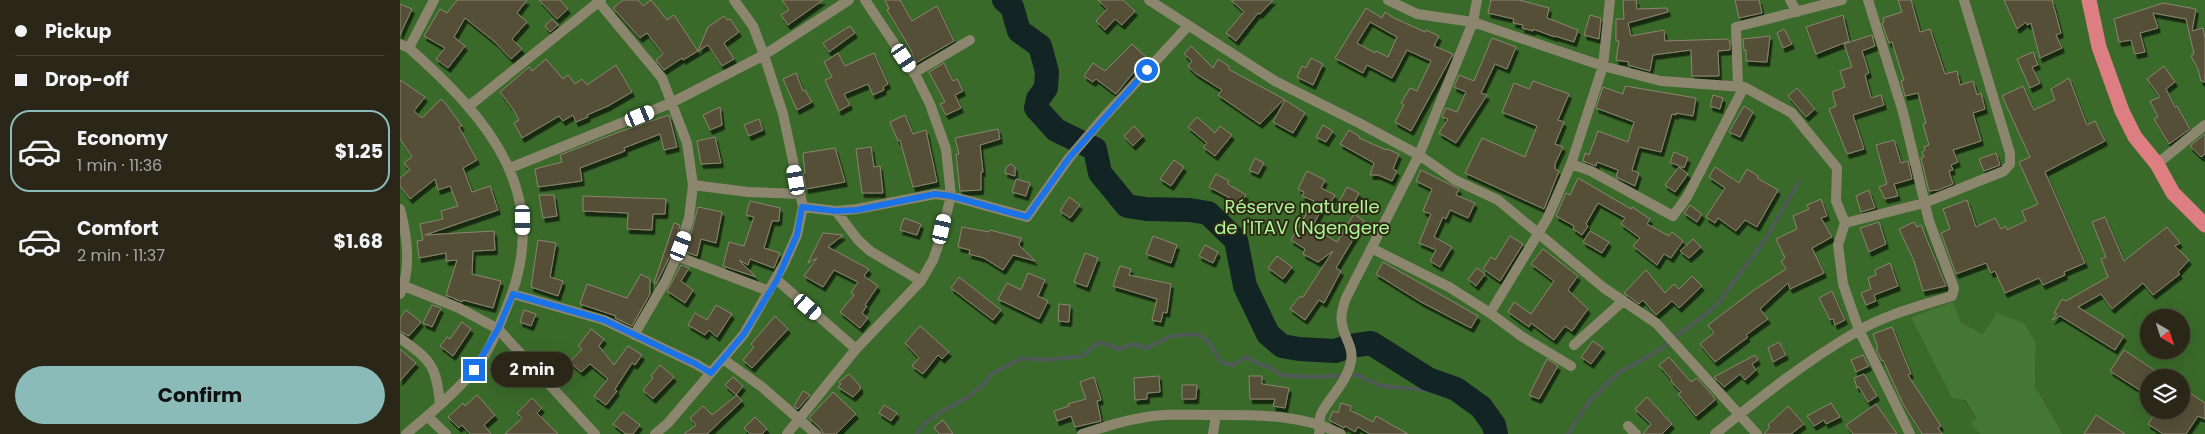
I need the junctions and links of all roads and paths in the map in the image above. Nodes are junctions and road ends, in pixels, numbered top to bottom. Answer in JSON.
{"nodes":[{"id":1,"x":434,"y":0,"type":"edge"},
{"id":2,"x":734,"y":0,"type":"edge"},
{"id":3,"x":849,"y":0,"type":"edge"},
{"id":4,"x":865,"y":0,"type":"edge"},
{"id":5,"x":1149,"y":0,"type":"edge"},
{"id":6,"x":1388,"y":0,"type":"edge"},
{"id":7,"x":1477,"y":0,"type":"edge"},
{"id":8,"x":1610,"y":0,"type":"edge"},
{"id":9,"x":1790,"y":0,"type":"edge"},
{"id":10,"x":1842,"y":0,"type":"edge"},
{"id":11,"x":1868,"y":0,"type":"edge"},
{"id":12,"x":1964,"y":0,"type":"edge"},
{"id":13,"x":599,"y":1,"type":"edge"},
{"id":14,"x":2092,"y":3,"type":"edge"},
{"id":15,"x":1797,"y":12,"type":"junction"},
{"id":16,"x":1473,"y":22,"type":"junction"},
{"id":17,"x":1188,"y":26,"type":"junction"},
{"id":18,"x":970,"y":40,"type":"dead end"},
{"id":19,"x":404,"y":46,"type":"edge"},
{"id":20,"x":764,"y":55,"type":"junction"},
{"id":21,"x":1603,"y":66,"type":"junction"},
{"id":22,"x":914,"y":72,"type":"junction"},
{"id":23,"x":1741,"y":86,"type":"junction"},
{"id":24,"x":671,"y":103,"type":"junction"},
{"id":25,"x":469,"y":106,"type":"junction"},
{"id":26,"x":2205,"y":126,"type":"edge"},
{"id":27,"x":1419,"y":155,"type":"junction"},
{"id":28,"x":1571,"y":164,"type":"junction"},
{"id":29,"x":2157,"y":164,"type":"junction"},
{"id":30,"x":510,"y":168,"type":"junction"},
{"id":31,"x":693,"y":185,"type":"junction"},
{"id":32,"x":800,"y":194,"type":"junction"},
{"id":33,"x":951,"y":196,"type":"junction"},
{"id":34,"x":1924,"y":203,"type":"junction"},
{"id":35,"x":802,"y":207,"type":"junction"},
{"id":36,"x":400,"y":209,"type":"edge"},
{"id":37,"x":836,"y":211,"type":"junction"},
{"id":38,"x":1845,"y":222,"type":"junction"},
{"id":39,"x":2205,"y":224,"type":"edge"},
{"id":40,"x":1537,"y":234,"type":"junction"},
{"id":41,"x":1373,"y":249,"type":"junction"},
{"id":42,"x":677,"y":256,"type":"junction"},
{"id":43,"x":777,"y":280,"type":"junction"},
{"id":44,"x":921,"y":281,"type":"junction"},
{"id":45,"x":402,"y":290,"type":"edge"},
{"id":46,"x":769,"y":291,"type":"junction"},
{"id":47,"x":513,"y":294,"type":"junction"},
{"id":48,"x":1623,"y":301,"type":"junction"},
{"id":49,"x":1490,"y":313,"type":"junction"},
{"id":50,"x":498,"y":329,"type":"junction"},
{"id":51,"x":1859,"y":330,"type":"junction"},
{"id":52,"x":634,"y":335,"type":"junction"},
{"id":53,"x":400,"y":338,"type":"edge"},
{"id":54,"x":1574,"y":344,"type":"dead end"},
{"id":55,"x":856,"y":349,"type":"junction"},
{"id":56,"x":723,"y":359,"type":"junction"},
{"id":57,"x":1571,"y":366,"type":"dead end"},
{"id":58,"x":711,"y":373,"type":"junction"},
{"id":59,"x":440,"y":404,"type":"junction"},
{"id":60,"x":1216,"y":415,"type":"junction"},
{"id":61,"x":1739,"y":415,"type":"junction"},
{"id":62,"x":427,"y":416,"type":"junction"},
{"id":63,"x":800,"y":420,"type":"junction"},
{"id":64,"x":1628,"y":426,"type":"dead end"},
{"id":65,"x":1320,"y":430,"type":"edge"},
{"id":66,"x":1087,"y":433,"type":"edge"},
{"id":67,"x":406,"y":434,"type":"edge"},
{"id":68,"x":446,"y":434,"type":"edge"},
{"id":69,"x":595,"y":434,"type":"edge"},
{"id":70,"x":655,"y":434,"type":"edge"},
{"id":71,"x":787,"y":434,"type":"edge"},
{"id":72,"x":816,"y":434,"type":"edge"},
{"id":73,"x":1213,"y":434,"type":"edge"},
{"id":74,"x":1341,"y":434,"type":"edge"},
{"id":75,"x":1636,"y":434,"type":"edge"},
{"id":76,"x":1715,"y":434,"type":"edge"},
{"id":77,"x":1757,"y":434,"type":"edge"},
{"id":78,"x":1910,"y":434,"type":"edge"}],
"edges":[{"from":1,"to":19,"type":"street"},
{"from":2,"to":20,"type":"street"},
{"from":3,"to":20,"type":"street"},
{"from":4,"to":22,"type":"street"},
{"from":5,"to":17,"type":"street"},
{"from":6,"to":16,"type":"street"},
{"from":7,"to":16,"type":"street"},
{"from":8,"to":21,"type":"street"},
{"from":9,"to":15,"type":"street"},
{"from":10,"to":15,"type":"street"},
{"from":11,"to":34,"type":"street"},
{"from":12,"to":34,"type":"street"},
{"from":13,"to":24,"type":"street"},
{"from":13,"to":25,"type":"street"},
{"from":14,"to":29,"type":"highway"},
{"from":15,"to":23,"type":"street"},
{"from":16,"to":21,"type":"street"},
{"from":16,"to":27,"type":"street"},
{"from":17,"to":27,"type":"street"},
{"from":17,"to":33,"type":"street"},
{"from":18,"to":22,"type":"street"},
{"from":19,"to":25,"type":"street"},
{"from":20,"to":24,"type":"street"},
{"from":20,"to":32,"type":"street"},
{"from":21,"to":23,"type":"street"},
{"from":21,"to":28,"type":"street"},
{"from":22,"to":33,"type":"street"},
{"from":23,"to":28,"type":"street"},
{"from":23,"to":38,"type":"street"},
{"from":24,"to":30,"type":"street"},
{"from":24,"to":31,"type":"street"},
{"from":25,"to":30,"type":"street"},
{"from":26,"to":29,"type":"street"},
{"from":27,"to":40,"type":"street"},
{"from":27,"to":41,"type":"street"},
{"from":28,"to":40,"type":"street"},
{"from":29,"to":39,"type":"highway"},
{"from":30,"to":47,"type":"street"},
{"from":31,"to":32,"type":"street"},
{"from":31,"to":42,"type":"street"},
{"from":32,"to":35,"type":"street"},
{"from":33,"to":37,"type":"street"},
{"from":33,"to":44,"type":"street"},
{"from":34,"to":38,"type":"street"},
{"from":34,"to":51,"type":"street"},
{"from":35,"to":37,"type":"street"},
{"from":35,"to":43,"type":"street"},
{"from":36,"to":45,"type":"street"},
{"from":37,"to":44,"type":"street"},
{"from":38,"to":51,"type":"street"},
{"from":40,"to":48,"type":"street"},
{"from":40,"to":49,"type":"street"},
{"from":41,"to":49,"type":"street"},
{"from":41,"to":65,"type":"street"},
{"from":42,"to":46,"type":"street"},
{"from":42,"to":52,"type":"street"},
{"from":43,"to":46,"type":"street"},
{"from":43,"to":55,"type":"street"},
{"from":44,"to":55,"type":"street"},
{"from":45,"to":50,"type":"street"},
{"from":46,"to":56,"type":"street"},
{"from":47,"to":50,"type":"street"},
{"from":47,"to":52,"type":"street"},
{"from":48,"to":54,"type":"street"},
{"from":48,"to":61,"type":"street"},
{"from":49,"to":57,"type":"street"},
{"from":50,"to":59,"type":"street"},
{"from":50,"to":69,"type":"street"},
{"from":51,"to":61,"type":"street"},
{"from":51,"to":78,"type":"street"},
{"from":52,"to":58,"type":"street"},
{"from":53,"to":59,"type":"street"},
{"from":55,"to":63,"type":"street"},
{"from":56,"to":58,"type":"street"},
{"from":56,"to":63,"type":"street"},
{"from":58,"to":70,"type":"street"},
{"from":59,"to":62,"type":"street"},
{"from":60,"to":65,"type":"street"},
{"from":60,"to":66,"type":"street"},
{"from":60,"to":73,"type":"street"},
{"from":61,"to":76,"type":"street"},
{"from":61,"to":77,"type":"street"},
{"from":62,"to":67,"type":"street"},
{"from":62,"to":68,"type":"street"},
{"from":63,"to":71,"type":"street"},
{"from":63,"to":72,"type":"street"},
{"from":64,"to":75,"type":"street"},
{"from":65,"to":74,"type":"street"}]}
